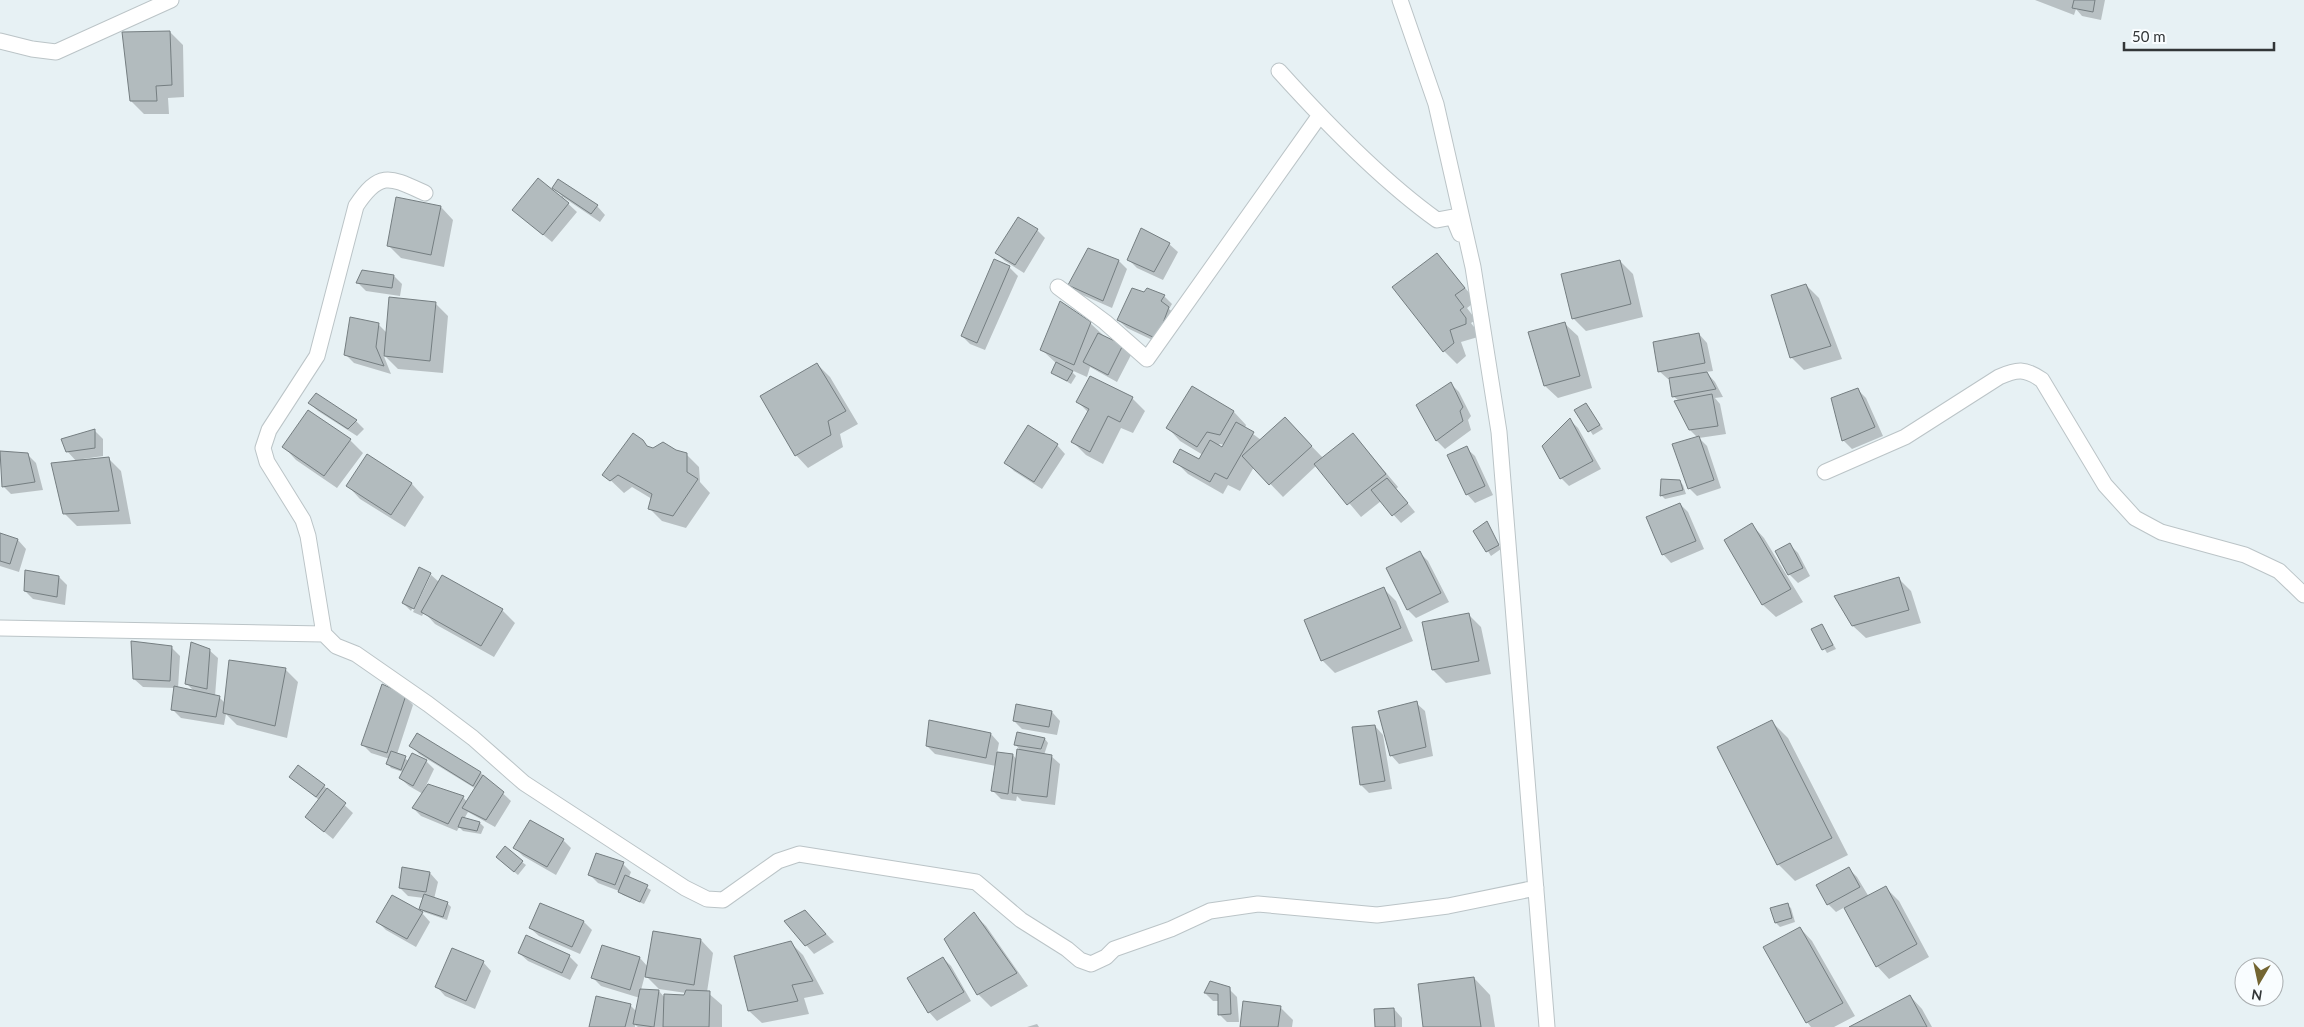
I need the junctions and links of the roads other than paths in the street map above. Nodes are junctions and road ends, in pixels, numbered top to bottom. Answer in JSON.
{"nodes":[{"id":1,"x":171,"y":0,"type":"edge"},
{"id":2,"x":1400,"y":0,"type":"edge"},
{"id":3,"x":0,"y":41,"type":"edge"},
{"id":4,"x":1279,"y":71,"type":"dead end"},
{"id":5,"x":1320,"y":115,"type":"junction"},
{"id":6,"x":425,"y":192,"type":"dead end"},
{"id":7,"x":1473,"y":268,"type":"junction"},
{"id":8,"x":1058,"y":287,"type":"dead end"},
{"id":9,"x":1825,"y":472,"type":"dead end"},
{"id":10,"x":2304,"y":595,"type":"edge"},
{"id":11,"x":0,"y":628,"type":"edge"},
{"id":12,"x":324,"y":634,"type":"junction"},
{"id":13,"x":1536,"y":888,"type":"junction"},
{"id":14,"x":1547,"y":1027,"type":"edge"}],
"edges":[{"from":1,"to":3,"type":"street"},
{"from":2,"to":7,"type":"street"},
{"from":4,"to":5,"type":"street"},
{"from":5,"to":7,"type":"street"},
{"from":5,"to":8,"type":"street"},
{"from":6,"to":12,"type":"street"},
{"from":7,"to":13,"type":"street"},
{"from":9,"to":10,"type":"street"},
{"from":11,"to":12,"type":"street"},
{"from":12,"to":13,"type":"street"},
{"from":13,"to":14,"type":"street"}]}
